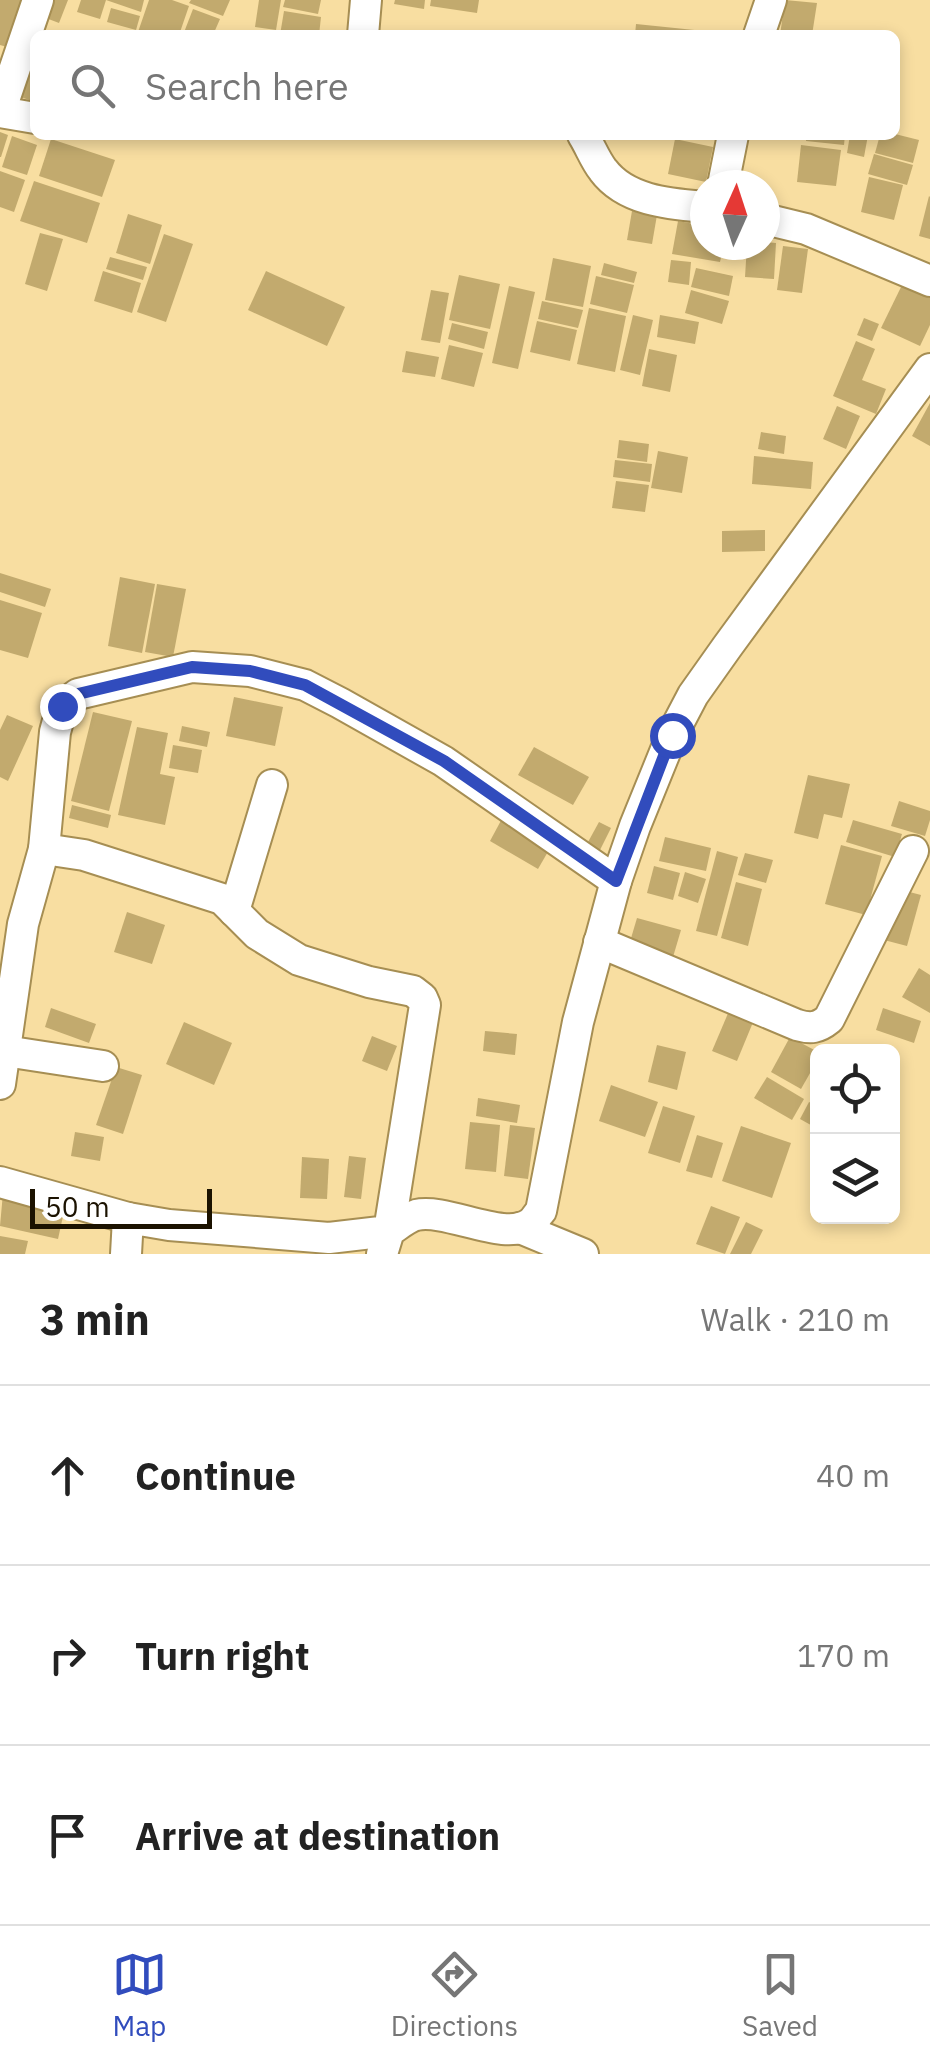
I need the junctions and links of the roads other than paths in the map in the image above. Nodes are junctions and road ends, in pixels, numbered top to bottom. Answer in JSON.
{"nodes":[{"id":1,"x":38,"y":0,"type":"edge"},
{"id":2,"x":366,"y":0,"type":"edge"},
{"id":3,"x":771,"y":0,"type":"edge"},
{"id":4,"x":365,"y":30,"type":"edge"},
{"id":5,"x":761,"y":30,"type":"edge"},
{"id":6,"x":0,"y":112,"type":"edge"},
{"id":7,"x":30,"y":117,"type":"edge"},
{"id":8,"x":587,"y":140,"type":"edge"},
{"id":9,"x":732,"y":140,"type":"edge"},
{"id":10,"x":726,"y":170,"type":"edge"},
{"id":11,"x":690,"y":206,"type":"edge"},
{"id":12,"x":780,"y":223,"type":"edge"},
{"id":13,"x":930,"y":282,"type":"edge"},
{"id":14,"x":930,"y":370,"type":"edge"},
{"id":15,"x":272,"y":784,"type":"dead end"},
{"id":16,"x":44,"y":849,"type":"junction"},
{"id":17,"x":913,"y":851,"type":"dead end"},
{"id":18,"x":616,"y":881,"type":"junction"},
{"id":19,"x":234,"y":910,"type":"junction"},
{"id":20,"x":11,"y":921,"type":"edge"},
{"id":21,"x":600,"y":942,"type":"junction"},
{"id":22,"x":5,"y":1051,"type":"junction"},
{"id":23,"x":103,"y":1066,"type":"dead end"},
{"id":24,"x":0,"y":1084,"type":"edge"},
{"id":25,"x":0,"y":1182,"type":"edge"},
{"id":26,"x":128,"y":1218,"type":"junction"},
{"id":27,"x":520,"y":1228,"type":"junction"},
{"id":28,"x":386,"y":1243,"type":"edge"},
{"id":29,"x":126,"y":1254,"type":"edge"},
{"id":30,"x":583,"y":1254,"type":"edge"}],
"edges":[{"from":1,"to":6,"type":"street"},
{"from":2,"to":4,"type":"street"},
{"from":3,"to":5,"type":"street"},
{"from":6,"to":7,"type":"street"},
{"from":8,"to":11,"type":"street"},
{"from":9,"to":10,"type":"street"},
{"from":12,"to":13,"type":"street"},
{"from":14,"to":18,"type":"street"},
{"from":15,"to":19,"type":"street"},
{"from":16,"to":18,"type":"street"},
{"from":16,"to":19,"type":"street"},
{"from":16,"to":20,"type":"street"},
{"from":17,"to":21,"type":"street"},
{"from":18,"to":21,"type":"street"},
{"from":19,"to":28,"type":"street"},
{"from":20,"to":22,"type":"street"},
{"from":21,"to":27,"type":"street"},
{"from":22,"to":23,"type":"street"},
{"from":22,"to":24,"type":"street"},
{"from":25,"to":26,"type":"street"},
{"from":26,"to":28,"type":"street"},
{"from":26,"to":29,"type":"street"},
{"from":27,"to":28,"type":"street"},
{"from":27,"to":30,"type":"street"}]}
